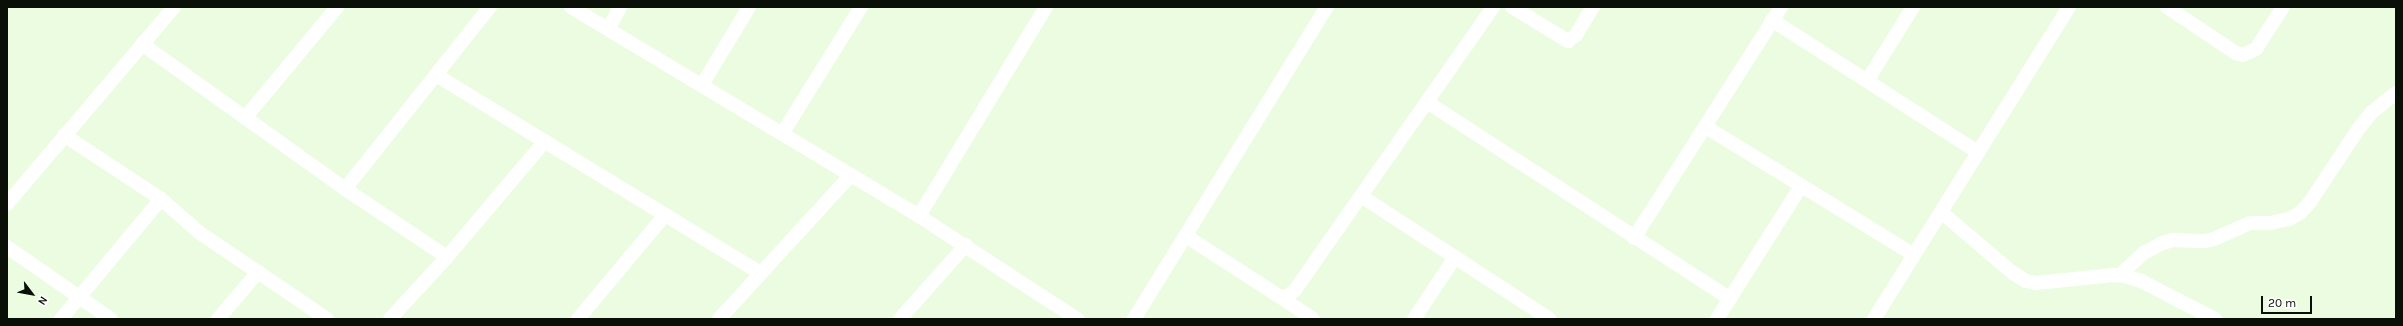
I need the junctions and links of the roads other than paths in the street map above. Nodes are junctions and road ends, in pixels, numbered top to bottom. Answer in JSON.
{"nodes":[{"id":1,"x":174,"y":7,"type":"edge"},
{"id":2,"x":490,"y":7,"type":"edge"},
{"id":3,"x":571,"y":7,"type":"edge"},
{"id":4,"x":620,"y":7,"type":"edge"},
{"id":5,"x":749,"y":7,"type":"edge"},
{"id":6,"x":862,"y":7,"type":"edge"},
{"id":7,"x":1046,"y":7,"type":"edge"},
{"id":8,"x":1327,"y":7,"type":"edge"},
{"id":9,"x":1492,"y":7,"type":"edge"},
{"id":10,"x":1512,"y":7,"type":"edge"},
{"id":11,"x":1593,"y":7,"type":"edge"},
{"id":12,"x":1781,"y":7,"type":"edge"},
{"id":13,"x":1914,"y":7,"type":"edge"},
{"id":14,"x":2068,"y":7,"type":"edge"},
{"id":15,"x":2167,"y":7,"type":"edge"},
{"id":16,"x":2283,"y":7,"type":"edge"},
{"id":17,"x":330,"y":9,"type":"edge"},
{"id":18,"x":1772,"y":20,"type":"junction"},
{"id":19,"x":608,"y":29,"type":"junction"},
{"id":20,"x":142,"y":44,"type":"junction"},
{"id":21,"x":436,"y":75,"type":"junction"},
{"id":22,"x":1866,"y":81,"type":"junction"},
{"id":23,"x":702,"y":84,"type":"junction"},
{"id":24,"x":2396,"y":93,"type":"edge"},
{"id":25,"x":1427,"y":102,"type":"junction"},
{"id":26,"x":245,"y":118,"type":"junction"},
{"id":27,"x":1706,"y":127,"type":"junction"},
{"id":28,"x":782,"y":134,"type":"junction"},
{"id":29,"x":64,"y":135,"type":"junction"},
{"id":30,"x":545,"y":141,"type":"junction"},
{"id":31,"x":1978,"y":152,"type":"junction"},
{"id":32,"x":851,"y":175,"type":"junction"},
{"id":33,"x":1801,"y":186,"type":"junction"},
{"id":34,"x":345,"y":189,"type":"junction"},
{"id":35,"x":1361,"y":196,"type":"junction"},
{"id":36,"x":161,"y":199,"type":"junction"},
{"id":37,"x":7,"y":204,"type":"edge"},
{"id":38,"x":1941,"y":212,"type":"junction"},
{"id":39,"x":665,"y":215,"type":"junction"},
{"id":40,"x":919,"y":216,"type":"junction"},
{"id":41,"x":1186,"y":236,"type":"junction"},
{"id":42,"x":1634,"y":238,"type":"junction"},
{"id":43,"x":966,"y":245,"type":"junction"},
{"id":44,"x":7,"y":247,"type":"edge"},
{"id":45,"x":1914,"y":255,"type":"junction"},
{"id":46,"x":447,"y":257,"type":"junction"},
{"id":47,"x":1455,"y":257,"type":"junction"},
{"id":48,"x":258,"y":272,"type":"junction"},
{"id":49,"x":761,"y":274,"type":"junction"},
{"id":50,"x":2120,"y":275,"type":"junction"},
{"id":51,"x":79,"y":297,"type":"junction"},
{"id":52,"x":1282,"y":298,"type":"junction"},
{"id":53,"x":1730,"y":299,"type":"junction"},
{"id":54,"x":61,"y":319,"type":"edge"},
{"id":55,"x":111,"y":319,"type":"edge"},
{"id":56,"x":218,"y":319,"type":"edge"},
{"id":57,"x":327,"y":319,"type":"edge"},
{"id":58,"x":390,"y":319,"type":"edge"},
{"id":59,"x":578,"y":319,"type":"edge"},
{"id":60,"x":719,"y":319,"type":"edge"},
{"id":61,"x":900,"y":319,"type":"edge"},
{"id":62,"x":1077,"y":319,"type":"edge"},
{"id":63,"x":1134,"y":319,"type":"edge"},
{"id":64,"x":1314,"y":319,"type":"edge"},
{"id":65,"x":1414,"y":319,"type":"edge"},
{"id":66,"x":1550,"y":319,"type":"edge"},
{"id":67,"x":1717,"y":319,"type":"edge"},
{"id":68,"x":1874,"y":319,"type":"edge"},
{"id":69,"x":2215,"y":319,"type":"edge"}],
"edges":[{"from":1,"to":20,"type":"street"},
{"from":2,"to":21,"type":"street"},
{"from":3,"to":19,"type":"street"},
{"from":4,"to":19,"type":"street"},
{"from":5,"to":23,"type":"street"},
{"from":6,"to":28,"type":"street"},
{"from":7,"to":40,"type":"street"},
{"from":8,"to":41,"type":"street"},
{"from":9,"to":25,"type":"street"},
{"from":10,"to":11,"type":"street"},
{"from":12,"to":18,"type":"street"},
{"from":13,"to":22,"type":"street"},
{"from":14,"to":31,"type":"street"},
{"from":15,"to":16,"type":"street"},
{"from":17,"to":26,"type":"street"},
{"from":18,"to":22,"type":"street"},
{"from":18,"to":27,"type":"street"},
{"from":19,"to":23,"type":"street"},
{"from":20,"to":26,"type":"street"},
{"from":20,"to":29,"type":"street"},
{"from":21,"to":30,"type":"street"},
{"from":21,"to":34,"type":"street"},
{"from":22,"to":31,"type":"street"},
{"from":23,"to":28,"type":"street"},
{"from":24,"to":50,"type":"street"},
{"from":25,"to":35,"type":"street"},
{"from":25,"to":42,"type":"street"},
{"from":26,"to":34,"type":"street"},
{"from":27,"to":33,"type":"street"},
{"from":27,"to":42,"type":"street"},
{"from":28,"to":32,"type":"street"},
{"from":29,"to":36,"type":"street"},
{"from":29,"to":37,"type":"street"},
{"from":30,"to":39,"type":"street"},
{"from":30,"to":46,"type":"street"},
{"from":31,"to":38,"type":"street"},
{"from":32,"to":40,"type":"street"},
{"from":32,"to":49,"type":"street"},
{"from":33,"to":45,"type":"street"},
{"from":33,"to":53,"type":"street"},
{"from":34,"to":46,"type":"street"},
{"from":35,"to":47,"type":"street"},
{"from":35,"to":52,"type":"street"},
{"from":36,"to":48,"type":"street"},
{"from":36,"to":51,"type":"street"},
{"from":38,"to":45,"type":"street"},
{"from":38,"to":50,"type":"street"},
{"from":39,"to":49,"type":"street"},
{"from":39,"to":59,"type":"street"},
{"from":40,"to":43,"type":"street"},
{"from":41,"to":52,"type":"street"},
{"from":41,"to":63,"type":"street"},
{"from":42,"to":53,"type":"street"},
{"from":43,"to":61,"type":"street"},
{"from":43,"to":62,"type":"street"},
{"from":44,"to":51,"type":"street"},
{"from":45,"to":68,"type":"street"},
{"from":46,"to":58,"type":"street"},
{"from":47,"to":65,"type":"street"},
{"from":47,"to":66,"type":"street"},
{"from":48,"to":56,"type":"street"},
{"from":48,"to":57,"type":"street"},
{"from":49,"to":60,"type":"street"},
{"from":50,"to":69,"type":"street"},
{"from":51,"to":54,"type":"street"},
{"from":51,"to":55,"type":"street"},
{"from":52,"to":64,"type":"street"},
{"from":53,"to":67,"type":"street"}]}
